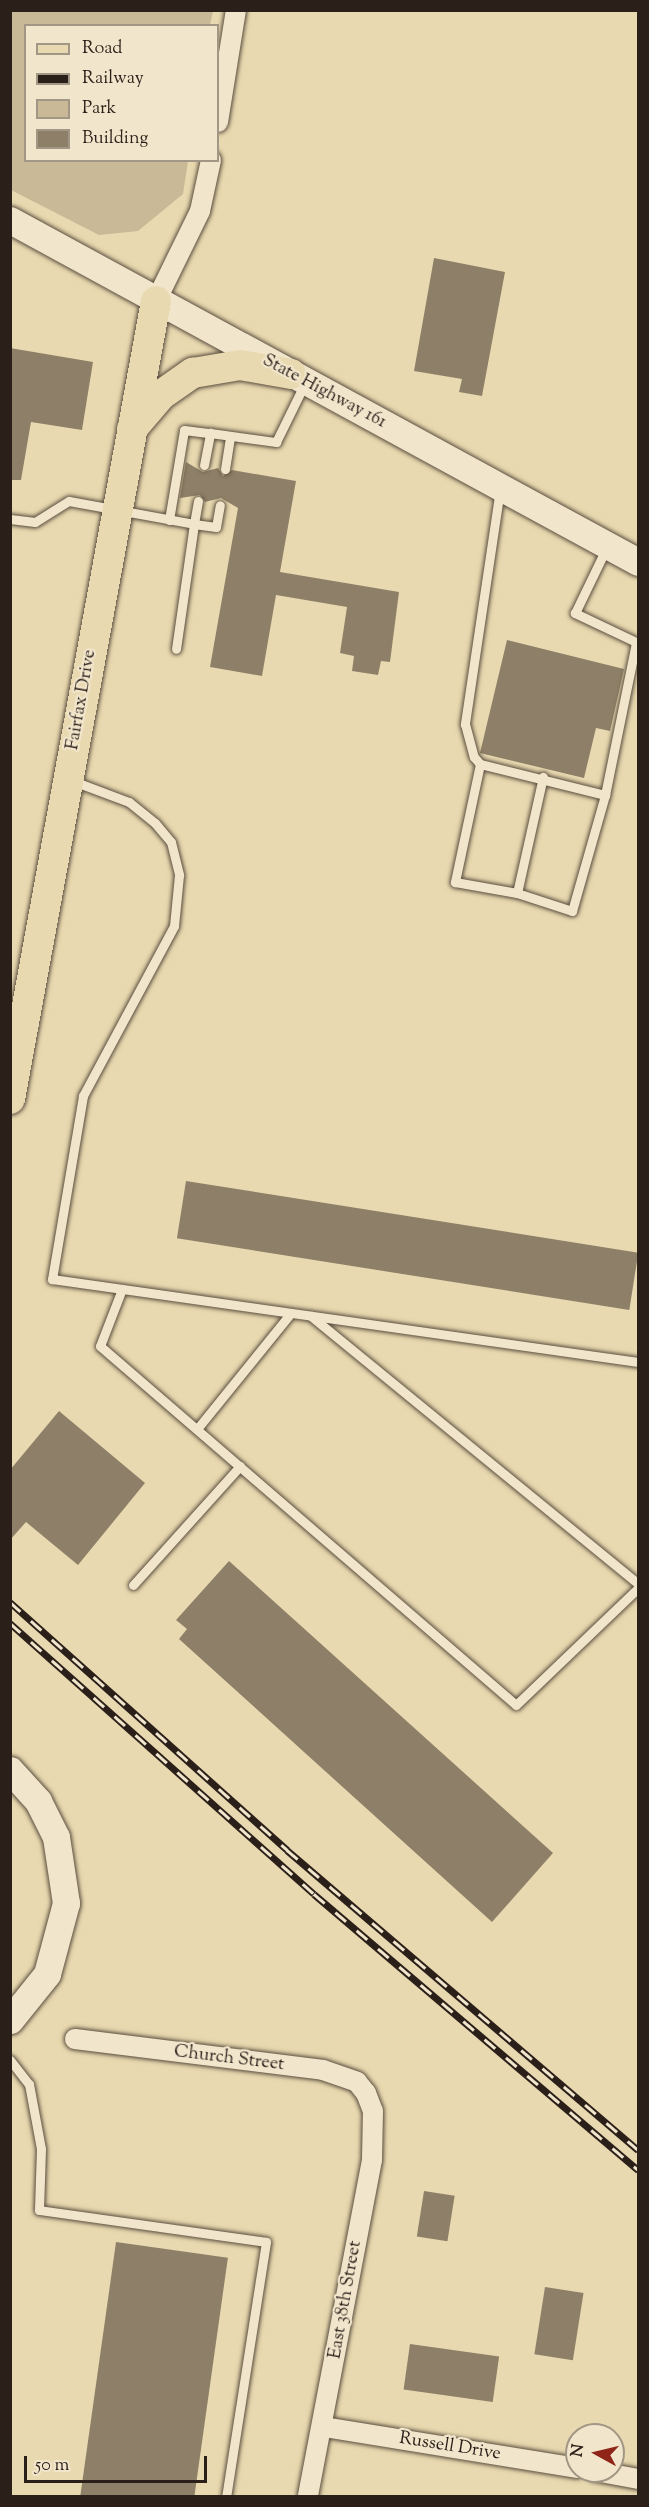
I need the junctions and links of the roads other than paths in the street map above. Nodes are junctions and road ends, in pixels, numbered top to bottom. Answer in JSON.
{"nodes":[{"id":1,"x":236,"y":10,"type":"edge"},
{"id":2,"x":219,"y":116,"type":"edge"},
{"id":3,"x":211,"y":162,"type":"edge"},
{"id":4,"x":10,"y":220,"type":"edge"},
{"id":5,"x":156,"y":301,"type":"junction"},
{"id":6,"x":298,"y":378,"type":"junction"},
{"id":7,"x":132,"y":429,"type":"junction"},
{"id":8,"x":210,"y":433,"type":"junction"},
{"id":9,"x":230,"y":436,"type":"junction"},
{"id":10,"x":204,"y":465,"type":"dead end"},
{"id":11,"x":225,"y":469,"type":"dead end"},
{"id":12,"x":500,"y":487,"type":"junction"},
{"id":13,"x":198,"y":501,"type":"dead end"},
{"id":14,"x":220,"y":505,"type":"dead end"},
{"id":15,"x":116,"y":511,"type":"junction"},
{"id":16,"x":10,"y":519,"type":"edge"},
{"id":17,"x":169,"y":520,"type":"junction"},
{"id":18,"x":194,"y":524,"type":"junction"},
{"id":19,"x":608,"y":546,"type":"junction"},
{"id":20,"x":639,"y":562,"type":"edge"},
{"id":21,"x":176,"y":649,"type":"dead end"},
{"id":22,"x":480,"y":764,"type":"junction"},
{"id":23,"x":543,"y":777,"type":"junction"},
{"id":24,"x":68,"y":779,"type":"junction"},
{"id":25,"x":605,"y":795,"type":"junction"},
{"id":26,"x":517,"y":893,"type":"junction"},
{"id":27,"x":10,"y":1099,"type":"edge"},
{"id":28,"x":122,"y":1289,"type":"junction"},
{"id":29,"x":291,"y":1313,"type":"junction"},
{"id":30,"x":311,"y":1316,"type":"junction"},
{"id":31,"x":639,"y":1362,"type":"edge"},
{"id":32,"x":197,"y":1429,"type":"junction"},
{"id":33,"x":240,"y":1466,"type":"junction"},
{"id":34,"x":133,"y":1585,"type":"dead end"},
{"id":35,"x":639,"y":1586,"type":"edge"},
{"id":36,"x":10,"y":1770,"type":"edge"},
{"id":37,"x":10,"y":2020,"type":"edge"},
{"id":38,"x":75,"y":2039,"type":"dead end"},
{"id":39,"x":10,"y":2060,"type":"edge"},
{"id":40,"x":371,"y":2103,"type":"joint"},
{"id":41,"x":324,"y":2427,"type":"junction"},
{"id":42,"x":565,"y":2466,"type":"edge"},
{"id":43,"x":226,"y":2496,"type":"edge"},
{"id":44,"x":308,"y":2496,"type":"edge"}],
"edges":[{"from":1,"to":2,"type":"street"},
{"from":3,"to":5,"type":"street"},
{"from":4,"to":5,"type":"main road","name":"State Highway 161"},
{"from":5,"to":6,"type":"main road","name":"State Highway 161"},
{"from":5,"to":7,"type":"main road","name":"Fairfax Drive"},
{"from":6,"to":7,"type":"main road"},
{"from":6,"to":9,"type":"lane"},
{"from":6,"to":12,"type":"main road","name":"State Highway 161"},
{"from":7,"to":15,"type":"main road","name":"Fairfax Drive"},
{"from":8,"to":9,"type":"lane"},
{"from":8,"to":10,"type":"lane"},
{"from":8,"to":17,"type":"lane"},
{"from":9,"to":11,"type":"lane"},
{"from":12,"to":19,"type":"main road","name":"State Highway 161"},
{"from":12,"to":22,"type":"lane"},
{"from":13,"to":18,"type":"lane"},
{"from":14,"to":18,"type":"lane"},
{"from":15,"to":16,"type":"lane"},
{"from":15,"to":17,"type":"lane"},
{"from":15,"to":24,"type":"main road","name":"Fairfax Drive"},
{"from":17,"to":18,"type":"lane"},
{"from":18,"to":21,"type":"lane"},
{"from":19,"to":20,"type":"main road","name":"State Highway 161"},
{"from":19,"to":25,"type":"lane"},
{"from":22,"to":23,"type":"lane"},
{"from":22,"to":26,"type":"lane"},
{"from":23,"to":25,"type":"lane"},
{"from":23,"to":26,"type":"lane"},
{"from":24,"to":27,"type":"main road","name":"Fairfax Drive"},
{"from":24,"to":28,"type":"lane"},
{"from":25,"to":26,"type":"lane"},
{"from":28,"to":29,"type":"lane"},
{"from":28,"to":32,"type":"lane"},
{"from":29,"to":30,"type":"lane"},
{"from":29,"to":32,"type":"lane"},
{"from":30,"to":31,"type":"lane"},
{"from":30,"to":35,"type":"lane"},
{"from":32,"to":33,"type":"lane"},
{"from":33,"to":34,"type":"lane"},
{"from":33,"to":35,"type":"lane"},
{"from":36,"to":37,"type":"main road"},
{"from":38,"to":40,"type":"street","name":"Church Street"},
{"from":39,"to":43,"type":"lane"},
{"from":40,"to":41,"type":"street","name":"East 38th Street"},
{"from":41,"to":42,"type":"street","name":"Russell Drive"},
{"from":41,"to":44,"type":"street","name":"East 38th Street"}]}
